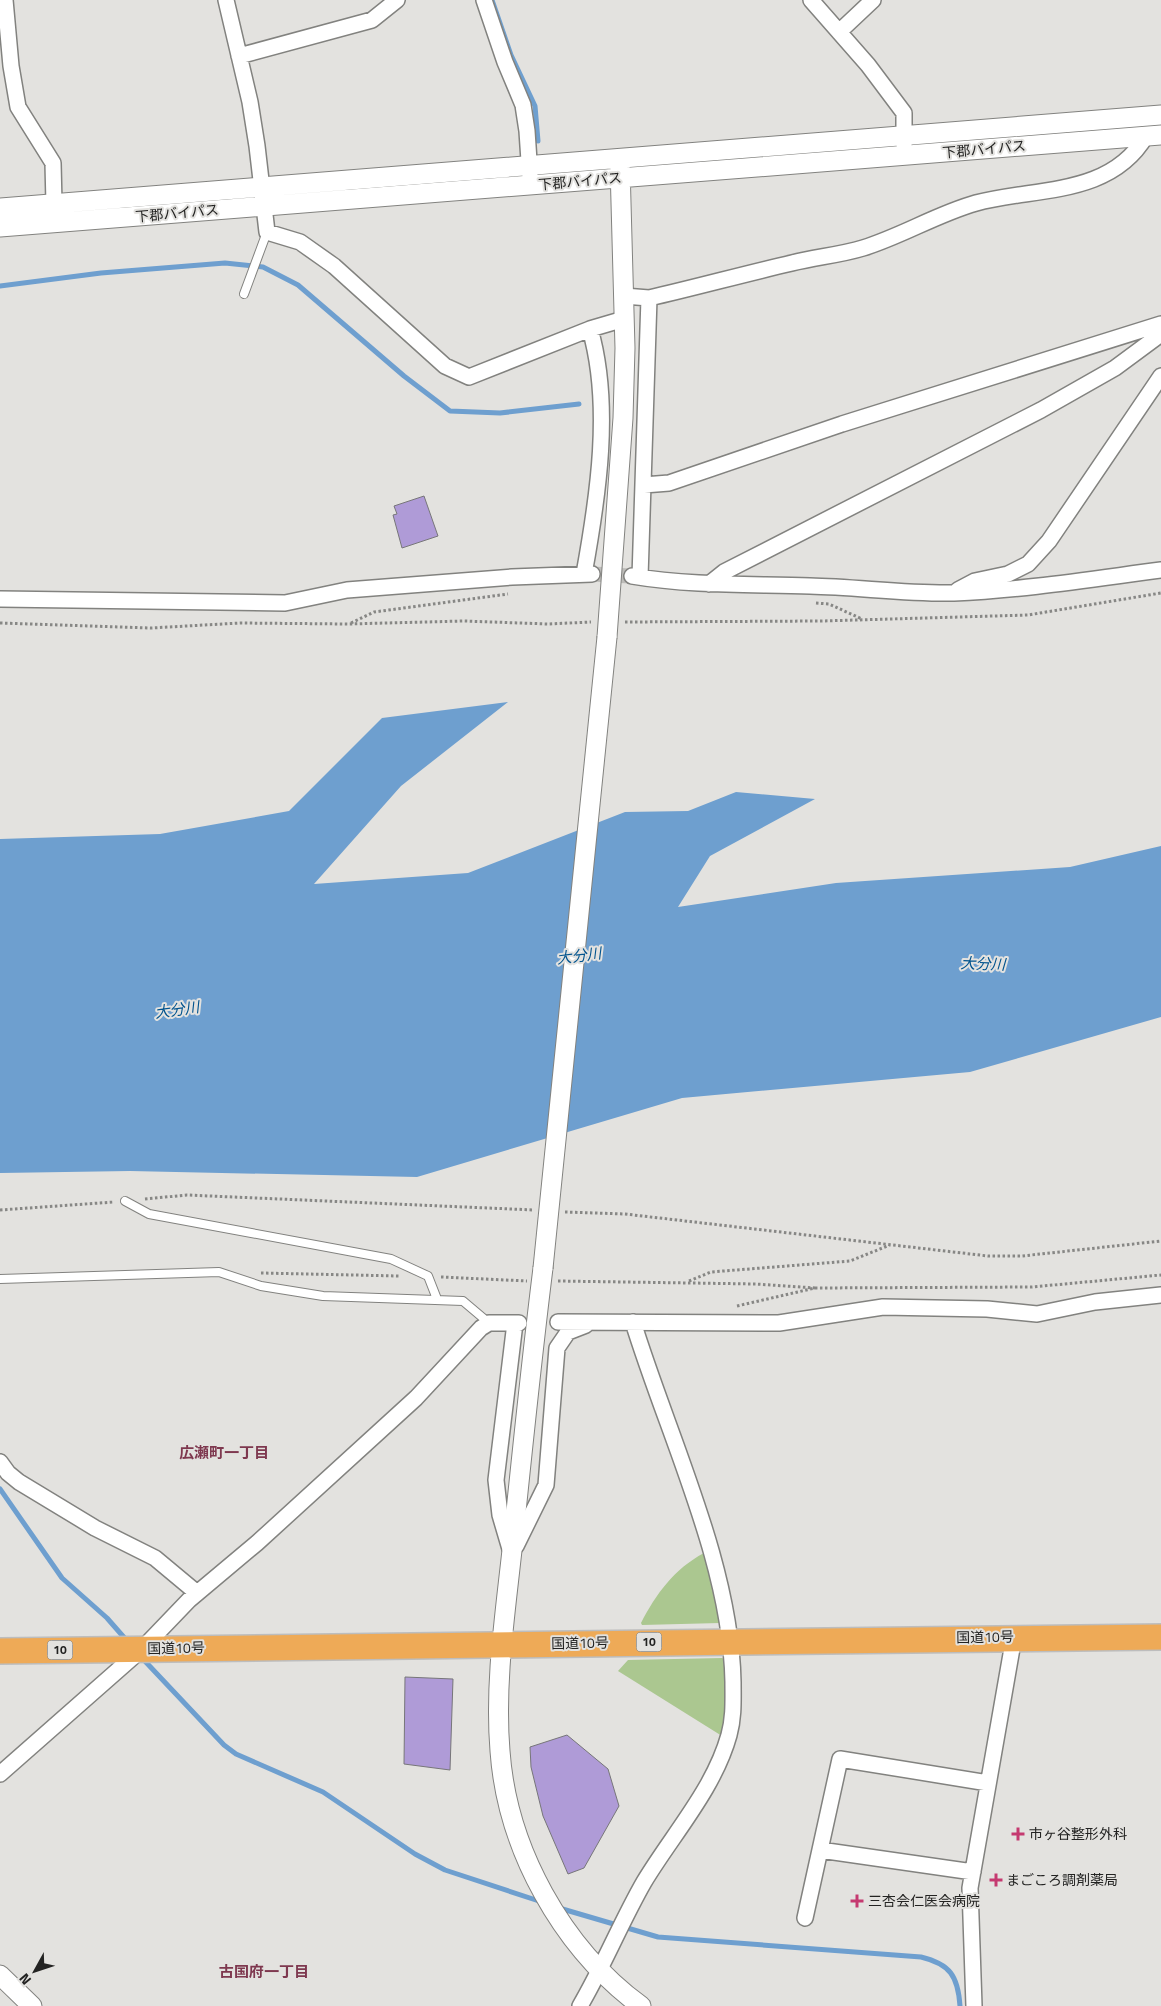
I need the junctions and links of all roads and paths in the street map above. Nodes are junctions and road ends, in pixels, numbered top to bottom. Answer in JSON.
{"nodes":[{"id":1,"x":5,"y":0,"type":"edge"},
{"id":2,"x":226,"y":0,"type":"edge"},
{"id":3,"x":397,"y":0,"type":"edge"},
{"id":4,"x":484,"y":0,"type":"edge"},
{"id":5,"x":811,"y":0,"type":"edge"},
{"id":6,"x":873,"y":0,"type":"edge"},
{"id":7,"x":839,"y":32,"type":"junction"},
{"id":8,"x":239,"y":56,"type":"junction"},
{"id":9,"x":1161,"y":115,"type":"edge"},
{"id":10,"x":1154,"y":135,"type":"edge"},
{"id":11,"x":905,"y":136,"type":"junction"},
{"id":12,"x":904,"y":155,"type":"junction"},
{"id":13,"x":620,"y":158,"type":"junction"},
{"id":14,"x":529,"y":166,"type":"junction"},
{"id":15,"x":621,"y":178,"type":"junction"},
{"id":16,"x":530,"y":185,"type":"junction"},
{"id":17,"x":262,"y":197,"type":"junction"},
{"id":18,"x":54,"y":204,"type":"junction"},
{"id":19,"x":0,"y":208,"type":"edge"},
{"id":20,"x":0,"y":227,"type":"edge"},
{"id":21,"x":266,"y":235,"type":"junction"},
{"id":22,"x":244,"y":294,"type":"dead end"},
{"id":23,"x":624,"y":296,"type":"junction"},
{"id":24,"x":648,"y":298,"type":"junction"},
{"id":25,"x":624,"y":319,"type":"junction"},
{"id":26,"x":1161,"y":324,"type":"edge"},
{"id":27,"x":590,"y":329,"type":"junction"},
{"id":28,"x":1161,"y":334,"type":"edge"},
{"id":29,"x":1161,"y":376,"type":"edge"},
{"id":30,"x":644,"y":485,"type":"junction"},
{"id":31,"x":1161,"y":570,"type":"edge"},
{"id":32,"x":709,"y":584,"type":"junction"},
{"id":33,"x":954,"y":593,"type":"junction"},
{"id":34,"x":1161,"y":593,"type":"edge"},
{"id":35,"x":513,"y":594,"type":"dead end"},
{"id":36,"x":0,"y":598,"type":"edge"},
{"id":37,"x":0,"y":623,"type":"edge"},
{"id":38,"x":348,"y":624,"type":"junction"},
{"id":39,"x":608,"y":629,"type":"junction"},
{"id":40,"x":125,"y":1201,"type":"junction"},
{"id":41,"x":0,"y":1210,"type":"edge"},
{"id":42,"x":535,"y":1210,"type":"dead end"},
{"id":43,"x":555,"y":1211,"type":"dead end"},
{"id":44,"x":1161,"y":1241,"type":"edge"},
{"id":45,"x":890,"y":1245,"type":"junction"},
{"id":46,"x":259,"y":1272,"type":"dead end"},
{"id":47,"x":542,"y":1275,"type":"junction"},
{"id":48,"x":428,"y":1276,"type":"junction"},
{"id":49,"x":0,"y":1279,"type":"edge"},
{"id":50,"x":685,"y":1282,"type":"junction"},
{"id":51,"x":815,"y":1288,"type":"dead end"},
{"id":52,"x":1161,"y":1295,"type":"edge"},
{"id":53,"x":437,"y":1299,"type":"junction"},
{"id":54,"x":558,"y":1322,"type":"dead end"},
{"id":55,"x":633,"y":1322,"type":"junction"},
{"id":56,"x":488,"y":1323,"type":"junction"},
{"id":57,"x":594,"y":1323,"type":"junction"},
{"id":58,"x":0,"y":1462,"type":"edge"},
{"id":59,"x":512,"y":1555,"type":"junction"},
{"id":60,"x":197,"y":1593,"type":"junction"},
{"id":61,"x":1161,"y":1636,"type":"edge"},
{"id":62,"x":1014,"y":1637,"type":"junction"},
{"id":63,"x":731,"y":1640,"type":"junction"},
{"id":64,"x":502,"y":1644,"type":"junction"},
{"id":65,"x":0,"y":1650,"type":"edge"},
{"id":66,"x":134,"y":1651,"type":"junction"},
{"id":67,"x":0,"y":1774,"type":"edge"},
{"id":68,"x":988,"y":1783,"type":"junction"},
{"id":69,"x":820,"y":1850,"type":"junction"},
{"id":70,"x":973,"y":1872,"type":"junction"},
{"id":71,"x":805,"y":1918,"type":"dead end"},
{"id":72,"x":601,"y":1969,"type":"junction"},
{"id":73,"x":0,"y":1975,"type":"edge"},
{"id":74,"x":32,"y":2006,"type":"edge"},
{"id":75,"x":580,"y":2006,"type":"edge"},
{"id":76,"x":641,"y":2006,"type":"edge"},
{"id":77,"x":974,"y":2006,"type":"edge"}],
"edges":[{"from":1,"to":18,"type":"street"},
{"from":2,"to":8,"type":"street"},
{"from":3,"to":8,"type":"street"},
{"from":4,"to":14,"type":"street"},
{"from":5,"to":7,"type":"street"},
{"from":6,"to":7,"type":"street"},
{"from":7,"to":11,"type":"street"},
{"from":8,"to":17,"type":"street"},
{"from":9,"to":11,"type":"street"},
{"from":10,"to":12,"type":"street","name":"下郡バイパス"},
{"from":10,"to":24,"type":"street"},
{"from":11,"to":12,"type":"street"},
{"from":11,"to":13,"type":"street"},
{"from":12,"to":15,"type":"street","name":"下郡バイパス"},
{"from":13,"to":14,"type":"street"},
{"from":13,"to":15,"type":"street"},
{"from":14,"to":16,"type":"street"},
{"from":14,"to":17,"type":"street"},
{"from":15,"to":16,"type":"street","name":"下郡バイパス"},
{"from":15,"to":23,"type":"street"},
{"from":16,"to":17,"type":"street","name":"下郡バイパス"},
{"from":17,"to":18,"type":"street"},
{"from":17,"to":20,"type":"street","name":"下郡バイパス"},
{"from":17,"to":21,"type":"street"},
{"from":18,"to":19,"type":"street"},
{"from":21,"to":22,"type":"lane"},
{"from":21,"to":27,"type":"street"},
{"from":23,"to":24,"type":"street"},
{"from":23,"to":25,"type":"street"},
{"from":24,"to":30,"type":"street"},
{"from":25,"to":27,"type":"street"},
{"from":25,"to":39,"type":"street"},
{"from":26,"to":30,"type":"street"},
{"from":27,"to":36,"type":"street"},
{"from":28,"to":32,"type":"street"},
{"from":29,"to":33,"type":"street"},
{"from":30,"to":32,"type":"street"},
{"from":31,"to":33,"type":"street"},
{"from":32,"to":33,"type":"street"},
{"from":34,"to":39,"type":"path"},
{"from":35,"to":38,"type":"path"},
{"from":37,"to":38,"type":"path"},
{"from":38,"to":39,"type":"path"},
{"from":39,"to":47,"type":"street","bridge":true},
{"from":40,"to":41,"type":"path"},
{"from":40,"to":42,"type":"path"},
{"from":40,"to":48,"type":"lane"},
{"from":43,"to":45,"type":"path"},
{"from":44,"to":45,"type":"path"},
{"from":45,"to":50,"type":"path"},
{"from":46,"to":48,"type":"path"},
{"from":47,"to":48,"type":"path"},
{"from":47,"to":50,"type":"path"},
{"from":47,"to":59,"type":"street"},
{"from":48,"to":53,"type":"lane"},
{"from":49,"to":53,"type":"lane"},
{"from":50,"to":51,"type":"path"},
{"from":52,"to":55,"type":"street"},
{"from":53,"to":56,"type":"lane"},
{"from":54,"to":57,"type":"street"},
{"from":55,"to":57,"type":"street"},
{"from":55,"to":63,"type":"street"},
{"from":56,"to":59,"type":"street"},
{"from":56,"to":60,"type":"street"},
{"from":57,"to":59,"type":"street"},
{"from":58,"to":60,"type":"street"},
{"from":59,"to":64,"type":"street"},
{"from":60,"to":66,"type":"street"},
{"from":61,"to":62,"type":"highway","name":"国道10号","number":"10"},
{"from":62,"to":63,"type":"highway","name":"国道10号","number":"10"},
{"from":62,"to":68,"type":"street"},
{"from":63,"to":64,"type":"highway","name":"国道10号","number":"10"},
{"from":63,"to":72,"type":"street"},
{"from":64,"to":66,"type":"highway","name":"国道10号","number":"10"},
{"from":64,"to":72,"type":"street"},
{"from":65,"to":66,"type":"highway","name":"国道10号","number":"10"},
{"from":66,"to":67,"type":"street"},
{"from":68,"to":69,"type":"street"},
{"from":68,"to":70,"type":"street"},
{"from":69,"to":70,"type":"street"},
{"from":69,"to":71,"type":"street"},
{"from":70,"to":77,"type":"street"},
{"from":72,"to":75,"type":"street"},
{"from":72,"to":76,"type":"street"},
{"from":73,"to":74,"type":"street"}]}
